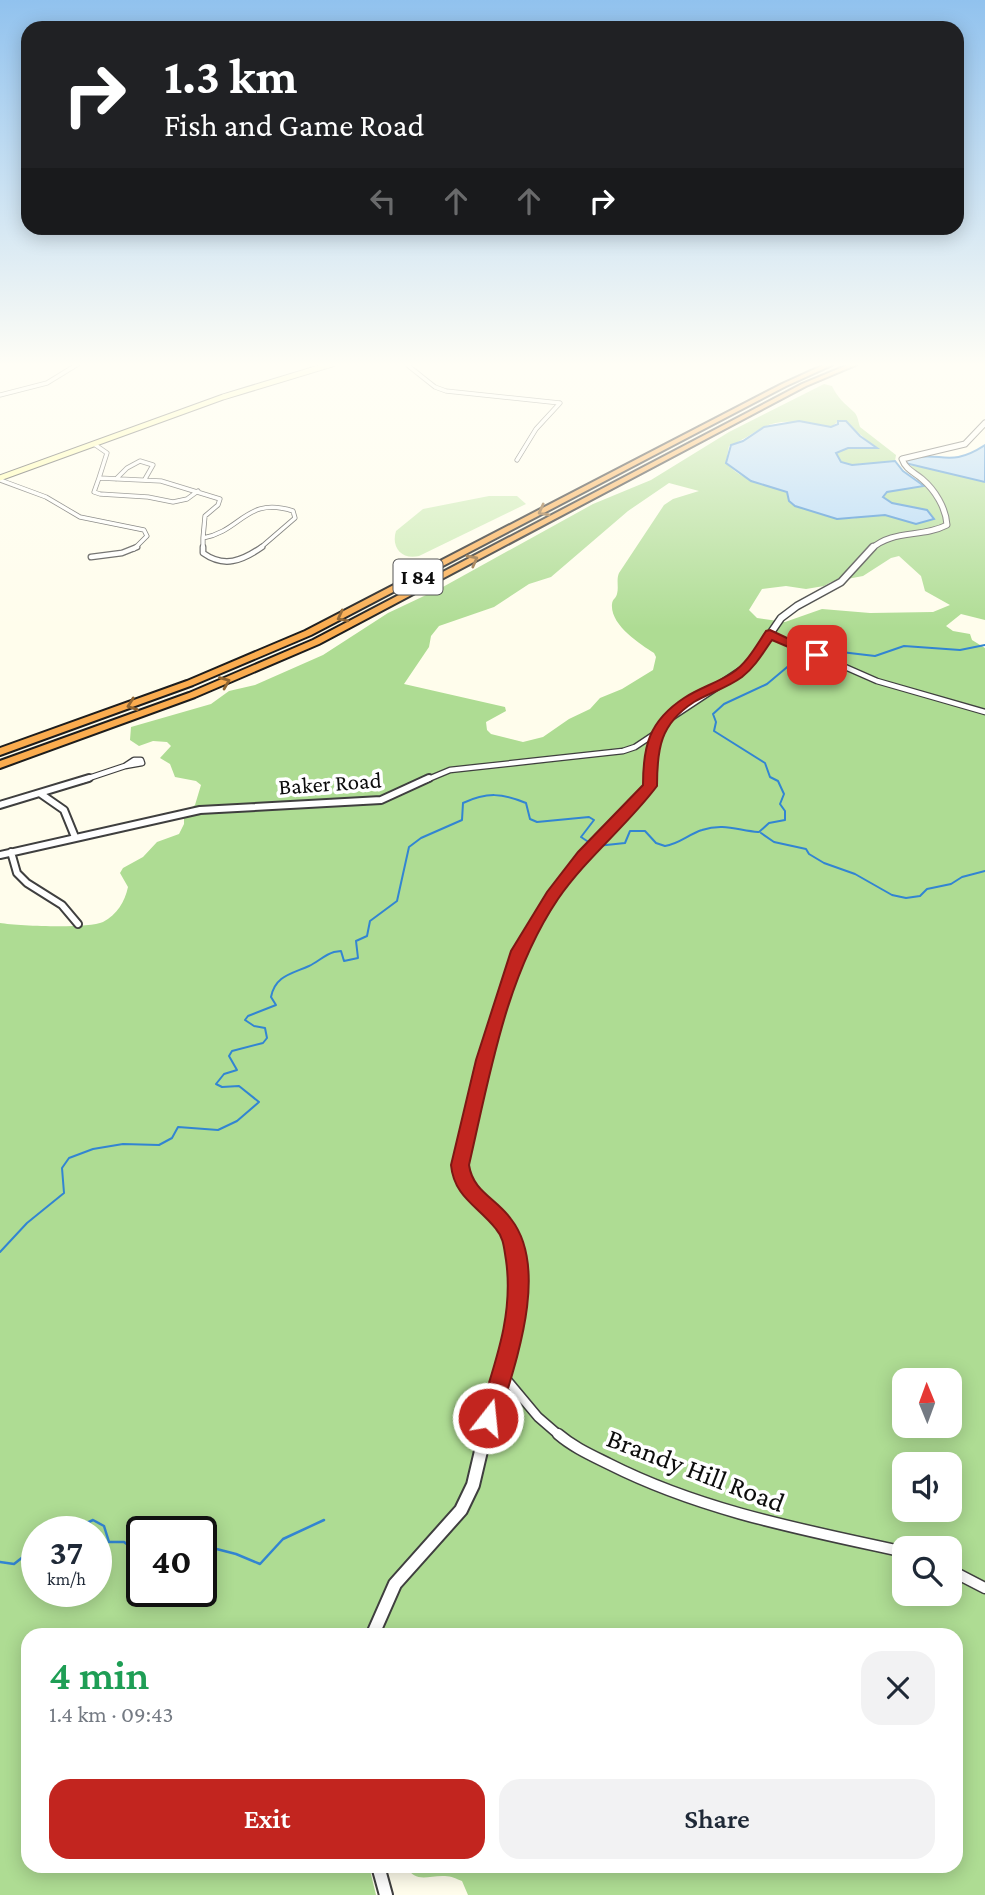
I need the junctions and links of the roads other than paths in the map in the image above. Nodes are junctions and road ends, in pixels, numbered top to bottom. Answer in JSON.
{"nodes":[{"id":1,"x":71,"y":452,"type":"edge"},
{"id":2,"x":106,"y":452,"type":"edge"},
{"id":3,"x":522,"y":452,"type":"edge"},
{"id":4,"x":657,"y":452,"type":"edge"},
{"id":5,"x":676,"y":452,"type":"edge"},
{"id":6,"x":929,"y":452,"type":"edge"},
{"id":7,"x":517,"y":460,"type":"dead end"},
{"id":8,"x":99,"y":478,"type":"junction"},
{"id":9,"x":0,"y":479,"type":"edge"},
{"id":10,"x":116,"y":479,"type":"junction"},
{"id":11,"x":145,"y":479,"type":"junction"},
{"id":12,"x":198,"y":491,"type":"junction"},
{"id":13,"x":203,"y":538,"type":"junction"},
{"id":14,"x":91,"y":557,"type":"dead end"},
{"id":15,"x":770,"y":634,"type":"junction"},
{"id":16,"x":985,"y":712,"type":"edge"},
{"id":17,"x":656,"y":733,"type":"junction"},
{"id":18,"x":0,"y":752,"type":"edge"},
{"id":19,"x":0,"y":765,"type":"edge"},
{"id":20,"x":125,"y":766,"type":"dead end"},
{"id":21,"x":41,"y":794,"type":"junction"},
{"id":22,"x":0,"y":805,"type":"edge"},
{"id":23,"x":75,"y":836,"type":"junction"},
{"id":24,"x":10,"y":852,"type":"junction"},
{"id":25,"x":0,"y":855,"type":"edge"},
{"id":26,"x":78,"y":924,"type":"dead end"},
{"id":27,"x":502,"y":1374,"type":"junction"},
{"id":28,"x":892,"y":1549,"type":"edge"},
{"id":29,"x":962,"y":1576,"type":"edge"},
{"id":30,"x":985,"y":1588,"type":"edge"},
{"id":31,"x":375,"y":1628,"type":"edge"},
{"id":32,"x":380,"y":1873,"type":"edge"},
{"id":33,"x":386,"y":1895,"type":"edge"}],
"edges":[{"from":1,"to":9,"type":"main road"},
{"from":2,"to":8,"type":"street"},
{"from":3,"to":7,"type":"street"},
{"from":4,"to":18,"type":"highway","number":"I 84","one_way":true},
{"from":19,"to":5,"type":"highway","number":"I 84","one_way":true},
{"from":6,"to":15,"type":"street"},
{"from":8,"to":10,"type":"street"},
{"from":8,"to":12,"type":"street"},
{"from":9,"to":14,"type":"street"},
{"from":10,"to":11,"type":"street"},
{"from":10,"to":11,"type":"street"},
{"from":11,"to":12,"type":"street"},
{"from":12,"to":13,"type":"street"},
{"from":13,"to":13,"type":"street"},
{"from":15,"to":16,"type":"street"},
{"from":15,"to":17,"type":"street"},
{"from":17,"to":23,"type":"street","name":"Baker Road"},
{"from":17,"to":27,"type":"street"},
{"from":20,"to":21,"type":"street"},
{"from":21,"to":22,"type":"street"},
{"from":21,"to":23,"type":"street"},
{"from":23,"to":24,"type":"street","name":"Baker Road"},
{"from":24,"to":25,"type":"street","name":"Baker Road"},
{"from":24,"to":26,"type":"street"},
{"from":27,"to":28,"type":"street","name":"Brandy Hill Road"},
{"from":27,"to":31,"type":"street"},
{"from":29,"to":30,"type":"street"},
{"from":32,"to":33,"type":"street"}]}
